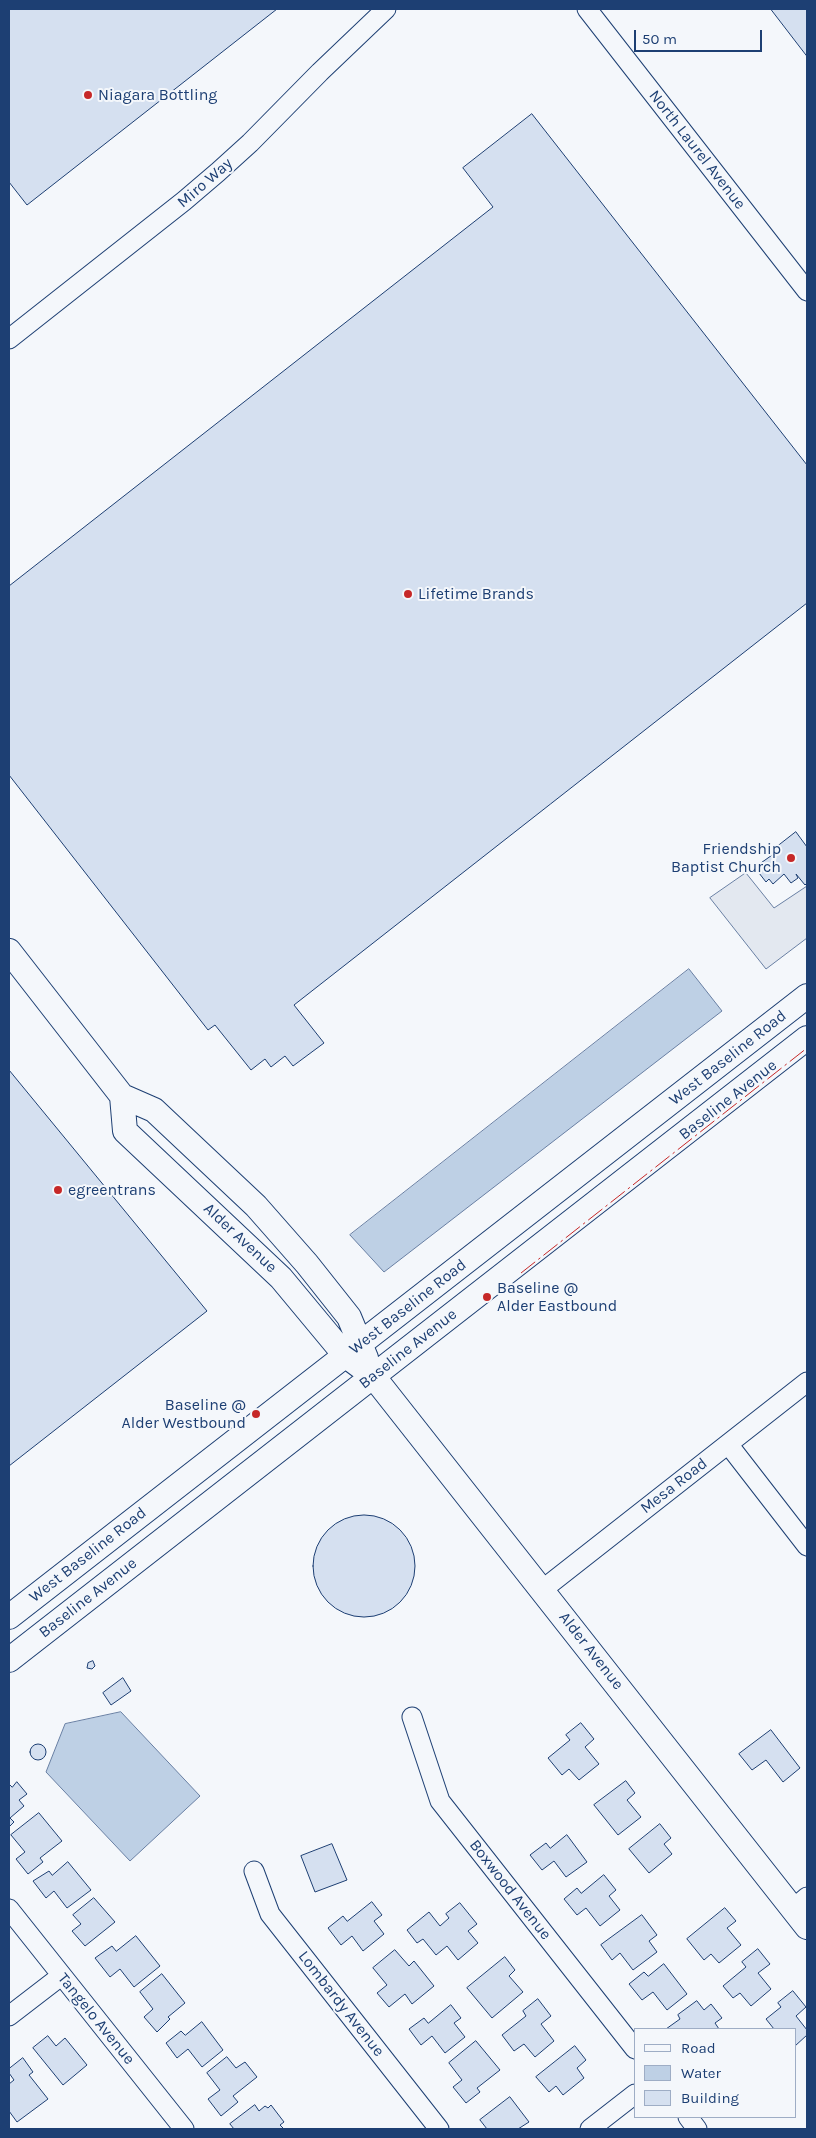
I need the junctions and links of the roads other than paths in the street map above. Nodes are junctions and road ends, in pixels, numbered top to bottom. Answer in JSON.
{"nodes":[{"id":1,"x":386,"y":9,"type":"edge"},
{"id":2,"x":587,"y":9,"type":"edge"},
{"id":3,"x":807,"y":290,"type":"edge"},
{"id":4,"x":9,"y":340,"type":"edge"},
{"id":5,"x":9,"y":951,"type":"edge"},
{"id":6,"x":807,"y":996,"type":"edge"},
{"id":7,"x":807,"y":1038,"type":"edge"},
{"id":8,"x":122,"y":1096,"type":"junction"},
{"id":9,"x":353,"y":1350,"type":"junction"},
{"id":10,"x":373,"y":1376,"type":"junction"},
{"id":11,"x":807,"y":1382,"type":"edge"},
{"id":12,"x":728,"y":1444,"type":"junction"},
{"id":13,"x":807,"y":1546,"type":"edge"},
{"id":14,"x":542,"y":1590,"type":"junction"},
{"id":15,"x":9,"y":1617,"type":"edge"},
{"id":16,"x":9,"y":1660,"type":"edge"},
{"id":17,"x":412,"y":1717,"type":"dead end"},
{"id":18,"x":254,"y":1871,"type":"dead end"},
{"id":19,"x":800,"y":1903,"type":"edge"},
{"id":20,"x":9,"y":1909,"type":"edge"},
{"id":21,"x":807,"y":1927,"type":"edge"},
{"id":22,"x":61,"y":1976,"type":"junction"},
{"id":23,"x":9,"y":2016,"type":"edge"},
{"id":24,"x":634,"y":2048,"type":"edge"},
{"id":25,"x":634,"y":2095,"type":"edge"},
{"id":26,"x":689,"y":2118,"type":"edge"},
{"id":27,"x":184,"y":2129,"type":"edge"},
{"id":28,"x":439,"y":2129,"type":"edge"},
{"id":29,"x":590,"y":2129,"type":"edge"},
{"id":30,"x":697,"y":2129,"type":"edge"}],
"edges":[{"from":1,"to":4,"type":"street","name":"Miro Way"},
{"from":2,"to":3,"type":"street","name":"North Laurel Avenue"},
{"from":5,"to":8,"type":"main road","name":"Alder Avenue"},
{"from":6,"to":9,"type":"main road","name":"West Baseline Road"},
{"from":7,"to":10,"type":"main road","name":"Baseline Avenue"},
{"from":8,"to":9,"type":"main road","name":"Alder Avenue"},
{"from":8,"to":9,"type":"main road","name":"Alder Avenue"},
{"from":9,"to":10,"type":"main road","name":"Alder Avenue"},
{"from":9,"to":15,"type":"main road","name":"West Baseline Road"},
{"from":10,"to":14,"type":"main road","name":"Alder Avenue"},
{"from":10,"to":16,"type":"main road","name":"Baseline Avenue"},
{"from":11,"to":12,"type":"street","name":"Mesa Road"},
{"from":12,"to":13,"type":"street"},
{"from":12,"to":14,"type":"street","name":"Mesa Road"},
{"from":14,"to":19,"type":"main road","name":"Alder Avenue"},
{"from":17,"to":24,"type":"street","name":"Boxwood Avenue"},
{"from":18,"to":28,"type":"street","name":"Lombardy Avenue"},
{"from":19,"to":21,"type":"main road","name":"Alder Avenue"},
{"from":20,"to":22,"type":"street","name":"Tangelo Avenue"},
{"from":22,"to":23,"type":"street"},
{"from":22,"to":27,"type":"street","name":"Tangelo Avenue"},
{"from":25,"to":29,"type":"street"},
{"from":26,"to":30,"type":"street"}]}
